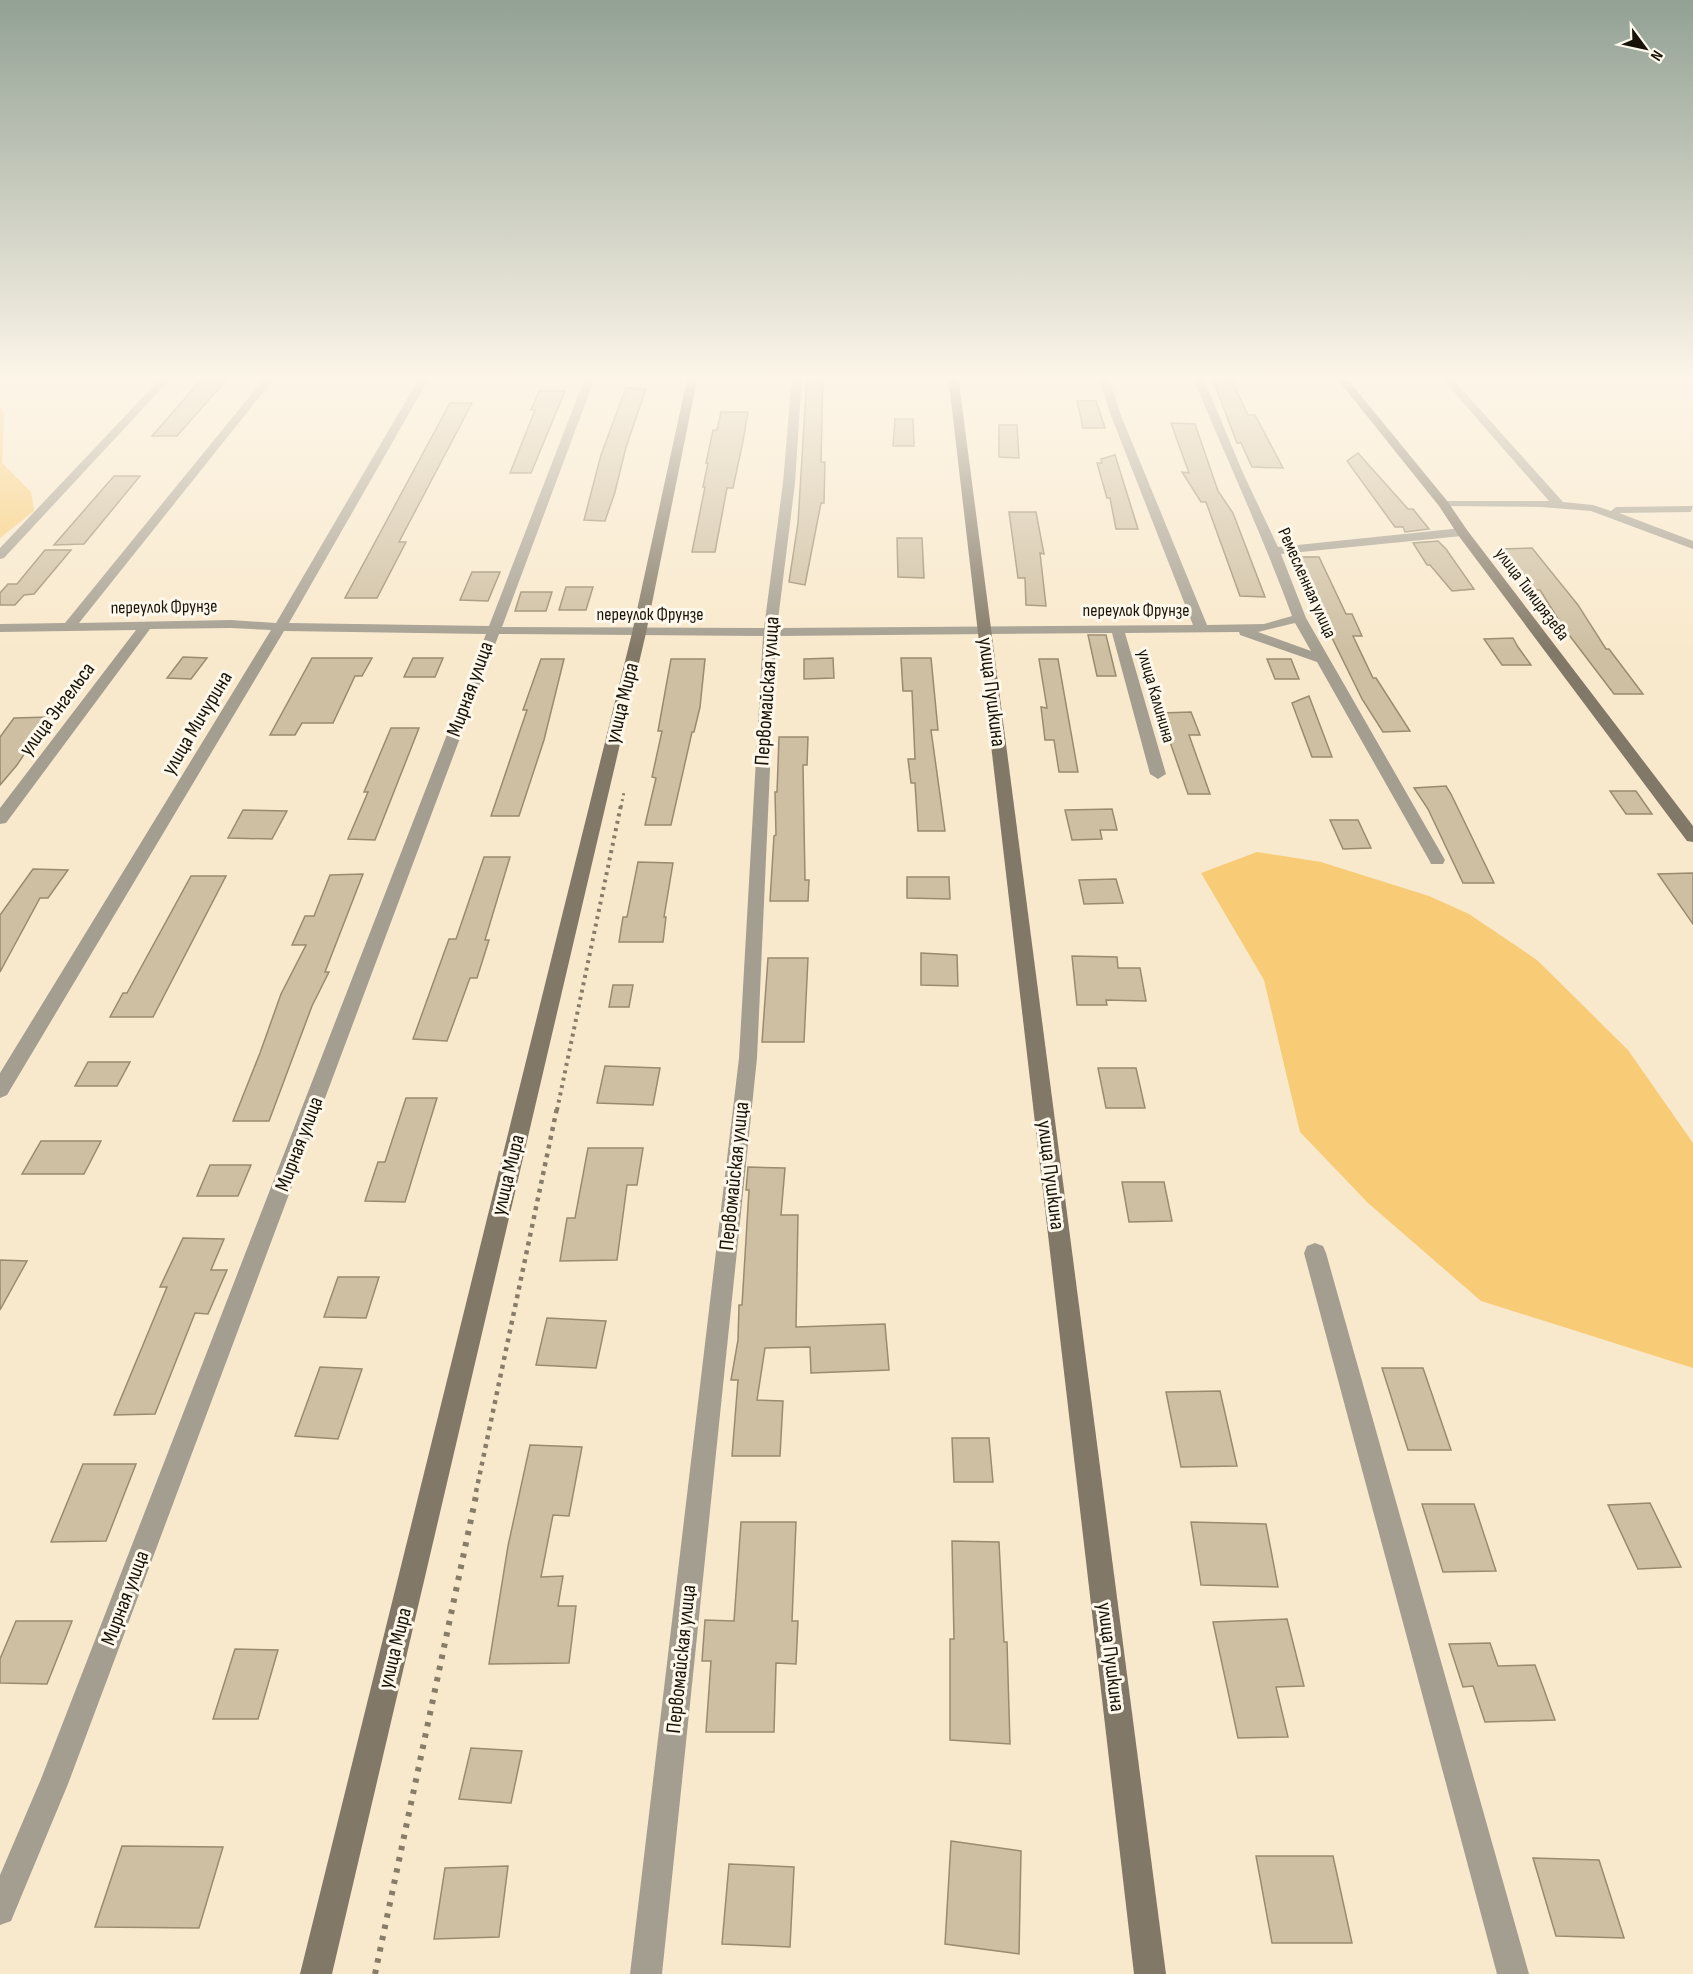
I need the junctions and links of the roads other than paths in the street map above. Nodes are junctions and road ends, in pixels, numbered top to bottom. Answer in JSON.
{"nodes":[{"id":1,"x":83,"y":467,"type":"edge"},
{"id":2,"x":197,"y":467,"type":"edge"},
{"id":3,"x":373,"y":467,"type":"edge"},
{"id":4,"x":555,"y":467,"type":"edge"},
{"id":5,"x":674,"y":467,"type":"edge"},
{"id":6,"x":790,"y":467,"type":"edge"},
{"id":7,"x":964,"y":467,"type":"edge"},
{"id":8,"x":1137,"y":467,"type":"edge"},
{"id":9,"x":1235,"y":467,"type":"edge"},
{"id":10,"x":1414,"y":467,"type":"edge"},
{"id":11,"x":1525,"y":467,"type":"edge"},
{"id":12,"x":1444,"y":504,"type":"junction"},
{"id":13,"x":1558,"y":504,"type":"junction"},
{"id":14,"x":1593,"y":508,"type":"junction"},
{"id":15,"x":1692,"y":509,"type":"edge"},
{"id":16,"x":1462,"y":532,"type":"junction"},
{"id":17,"x":1693,"y":545,"type":"edge"},
{"id":18,"x":1274,"y":551,"type":"junction"},
{"id":19,"x":0,"y":555,"type":"edge"},
{"id":20,"x":1299,"y":618,"type":"junction"},
{"id":21,"x":147,"y":624,"type":"junction"},
{"id":22,"x":69,"y":626,"type":"junction"},
{"id":23,"x":280,"y":627,"type":"junction"},
{"id":24,"x":1201,"y":627,"type":"junction"},
{"id":25,"x":0,"y":628,"type":"edge"},
{"id":26,"x":1117,"y":628,"type":"junction"},
{"id":27,"x":1235,"y":628,"type":"junction"},
{"id":28,"x":984,"y":629,"type":"junction"},
{"id":29,"x":492,"y":631,"type":"junction"},
{"id":30,"x":639,"y":633,"type":"junction"},
{"id":31,"x":770,"y":633,"type":"junction"},
{"id":32,"x":1322,"y":659,"type":"junction"},
{"id":33,"x":1158,"y":774,"type":"dead end"},
{"id":34,"x":0,"y":819,"type":"edge"},
{"id":35,"x":1693,"y":837,"type":"edge"},
{"id":36,"x":1437,"y":860,"type":"dead end"},
{"id":37,"x":0,"y":1090,"type":"edge"},
{"id":38,"x":1315,"y":1253,"type":"dead end"},
{"id":39,"x":0,"y":1910,"type":"edge"},
{"id":40,"x":316,"y":1974,"type":"edge"},
{"id":41,"x":646,"y":1974,"type":"edge"},
{"id":42,"x":1150,"y":1974,"type":"edge"},
{"id":43,"x":1514,"y":1974,"type":"edge"}],
"edges":[{"from":1,"to":19,"type":"street"},
{"from":2,"to":22,"type":"street"},
{"from":3,"to":23,"type":"street","name":"улица Мичурина"},
{"from":4,"to":29,"type":"street","name":"Мирная улица"},
{"from":5,"to":30,"type":"street","name":"улица Мира"},
{"from":6,"to":31,"type":"street","name":"Первомайская улица"},
{"from":7,"to":28,"type":"street","name":"улица Пушкина"},
{"from":8,"to":24,"type":"street"},
{"from":9,"to":18,"type":"street","name":"Ремесленная улица"},
{"from":10,"to":12,"type":"street","name":"улица Тимирязева"},
{"from":11,"to":13,"type":"street"},
{"from":12,"to":13,"type":"street"},
{"from":12,"to":16,"type":"street","name":"улица Тимирязева"},
{"from":13,"to":14,"type":"street"},
{"from":14,"to":15,"type":"street"},
{"from":14,"to":17,"type":"street"},
{"from":16,"to":18,"type":"street"},
{"from":16,"to":35,"type":"street","name":"улица Тимирязева"},
{"from":18,"to":20,"type":"street","name":"Ремесленная улица"},
{"from":20,"to":27,"type":"street","name":"переулок Фрунзе"},
{"from":20,"to":32,"type":"street","name":"Ремесленная улица"},
{"from":21,"to":22,"type":"street","name":"переулок Фрунзе"},
{"from":21,"to":23,"type":"street","name":"переулок Фрунзе"},
{"from":21,"to":34,"type":"street","name":"улица Энгельса"},
{"from":22,"to":25,"type":"street","name":"переулок Фрунзе"},
{"from":23,"to":29,"type":"street","name":"переулок Фрунзе"},
{"from":23,"to":37,"type":"street","name":"улица Мичурина"},
{"from":24,"to":26,"type":"street","name":"переулок Фрунзе"},
{"from":24,"to":27,"type":"street","name":"переулок Фрунзе"},
{"from":26,"to":28,"type":"street","name":"переулок Фрунзе"},
{"from":26,"to":33,"type":"street","name":"улица Калинина"},
{"from":27,"to":32,"type":"street"},
{"from":28,"to":31,"type":"street","name":"переулок Фрунзе"},
{"from":28,"to":42,"type":"street","name":"улица Пушкина"},
{"from":29,"to":30,"type":"street","name":"переулок Фрунзе"},
{"from":29,"to":39,"type":"street","name":"Мирная улица"},
{"from":30,"to":31,"type":"street","name":"переулок Фрунзе"},
{"from":30,"to":40,"type":"street","name":"улица Мира"},
{"from":31,"to":41,"type":"street","name":"Первомайская улица"},
{"from":32,"to":36,"type":"street","name":"Ремесленная улица"},
{"from":38,"to":43,"type":"street"}]}
